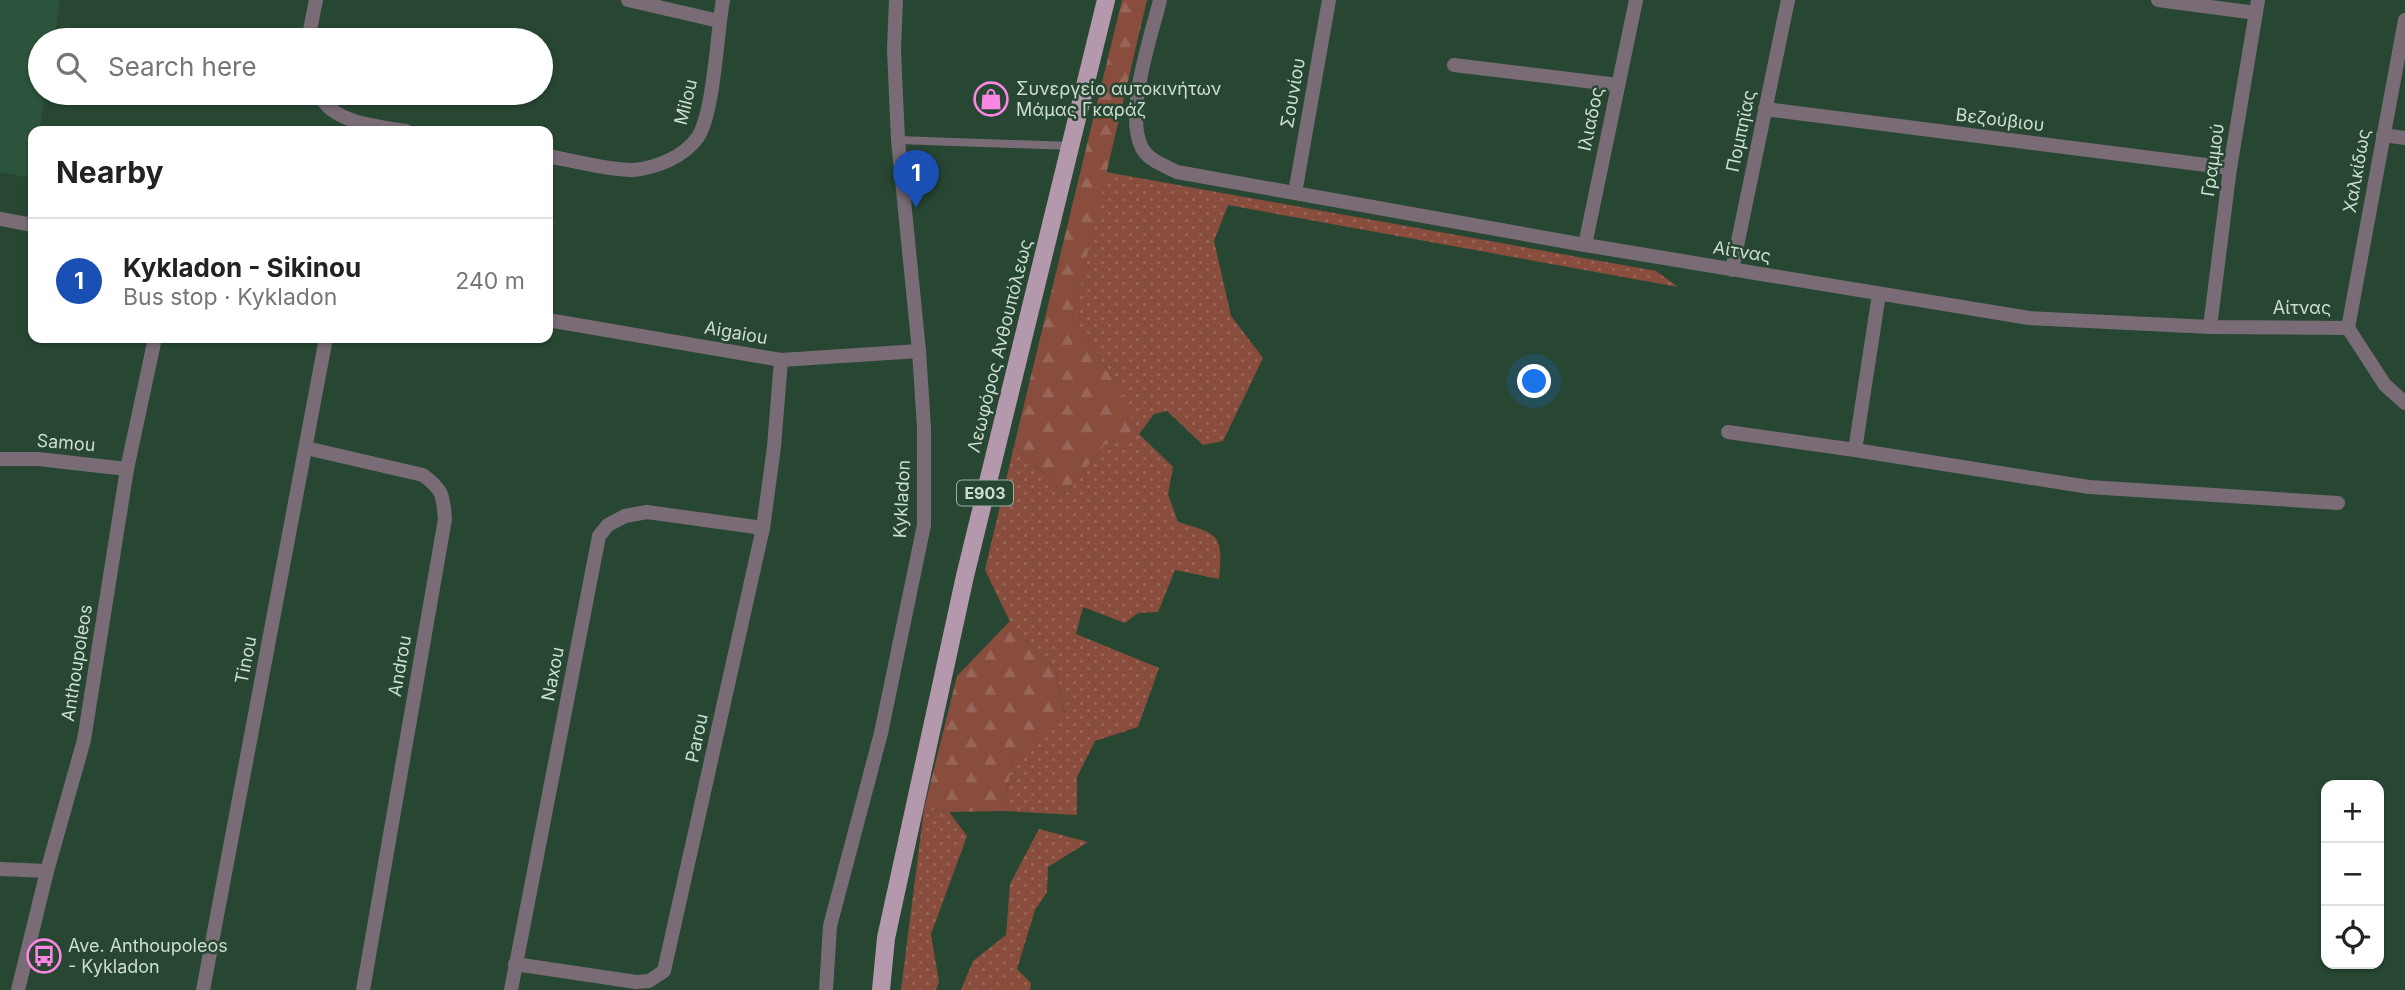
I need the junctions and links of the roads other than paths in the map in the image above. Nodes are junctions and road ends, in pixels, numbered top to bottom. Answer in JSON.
{"nodes":[{"id":1,"x":316,"y":0,"type":"edge"},
{"id":2,"x":628,"y":0,"type":"edge"},
{"id":3,"x":723,"y":0,"type":"edge"},
{"id":4,"x":897,"y":0,"type":"edge"},
{"id":5,"x":1106,"y":0,"type":"edge"},
{"id":6,"x":1160,"y":0,"type":"edge"},
{"id":7,"x":1329,"y":0,"type":"edge"},
{"id":8,"x":1636,"y":0,"type":"edge"},
{"id":9,"x":1788,"y":0,"type":"edge"},
{"id":10,"x":2158,"y":0,"type":"edge"},
{"id":11,"x":2257,"y":6,"type":"edge"},
{"id":12,"x":2405,"y":20,"type":"edge"},
{"id":13,"x":719,"y":21,"type":"junction"},
{"id":14,"x":310,"y":28,"type":"edge"},
{"id":15,"x":1454,"y":65,"type":"dead end"},
{"id":16,"x":1618,"y":85,"type":"junction"},
{"id":17,"x":328,"y":105,"type":"edge"},
{"id":18,"x":1765,"y":109,"type":"junction"},
{"id":19,"x":379,"y":126,"type":"edge"},
{"id":20,"x":2383,"y":135,"type":"junction"},
{"id":21,"x":2405,"y":138,"type":"edge"},
{"id":22,"x":898,"y":140,"type":"junction"},
{"id":23,"x":1070,"y":146,"type":"junction"},
{"id":24,"x":553,"y":157,"type":"edge"},
{"id":25,"x":2230,"y":168,"type":"junction"},
{"id":26,"x":1295,"y":193,"type":"junction"},
{"id":27,"x":0,"y":219,"type":"edge"},
{"id":28,"x":28,"y":224,"type":"edge"},
{"id":29,"x":1585,"y":245,"type":"junction"},
{"id":30,"x":1732,"y":270,"type":"junction"},
{"id":31,"x":1879,"y":294,"type":"junction"},
{"id":32,"x":553,"y":321,"type":"edge"},
{"id":33,"x":2210,"y":327,"type":"junction"},
{"id":34,"x":2348,"y":328,"type":"junction"},
{"id":35,"x":154,"y":343,"type":"edge"},
{"id":36,"x":325,"y":343,"type":"edge"},
{"id":37,"x":919,"y":351,"type":"junction"},
{"id":38,"x":781,"y":360,"type":"junction"},
{"id":39,"x":2405,"y":403,"type":"edge"},
{"id":40,"x":1728,"y":432,"type":"dead end"},
{"id":41,"x":306,"y":447,"type":"junction"},
{"id":42,"x":1855,"y":450,"type":"junction"},
{"id":43,"x":0,"y":459,"type":"edge"},
{"id":44,"x":127,"y":469,"type":"junction"},
{"id":45,"x":2338,"y":503,"type":"dead end"},
{"id":46,"x":763,"y":528,"type":"junction"},
{"id":47,"x":0,"y":869,"type":"edge"},
{"id":48,"x":47,"y":871,"type":"junction"},
{"id":49,"x":515,"y":964,"type":"junction"},
{"id":50,"x":18,"y":990,"type":"edge"},
{"id":51,"x":203,"y":990,"type":"edge"},
{"id":52,"x":363,"y":990,"type":"edge"},
{"id":53,"x":511,"y":990,"type":"edge"},
{"id":54,"x":826,"y":990,"type":"edge"},
{"id":55,"x":881,"y":990,"type":"edge"}],
"edges":[{"from":1,"to":14,"type":"street"},
{"from":2,"to":13,"type":"street"},
{"from":3,"to":13,"type":"street","name":"Milou"},
{"from":4,"to":22,"type":"street","name":"Kykladon"},
{"from":5,"to":23,"type":"main road","name":"Λεωφόρος Ανθουπόλεως","number":"E903"},
{"from":6,"to":26,"type":"street","name":"Αίτνας"},
{"from":7,"to":26,"type":"street","name":"Σουνίου"},
{"from":8,"to":16,"type":"street","name":"Ιλιαδος"},
{"from":9,"to":18,"type":"street","name":"Πομπηϊας"},
{"from":10,"to":11,"type":"street"},
{"from":11,"to":25,"type":"street","name":"Γραμμού"},
{"from":12,"to":20,"type":"street","name":"Χαλκίδως"},
{"from":13,"to":24,"type":"street","name":"Milou"},
{"from":15,"to":16,"type":"street"},
{"from":16,"to":29,"type":"street","name":"Ιλιαδος"},
{"from":17,"to":19,"type":"street"},
{"from":18,"to":25,"type":"street","name":"Βεζούβιου"},
{"from":18,"to":30,"type":"street","name":"Πομπηϊας"},
{"from":20,"to":21,"type":"street"},
{"from":20,"to":34,"type":"street","name":"Χαλκίδως"},
{"from":22,"to":23,"type":"lane"},
{"from":22,"to":37,"type":"street","name":"Kykladon"},
{"from":23,"to":55,"type":"main road","name":"Λεωφόρος Ανθουπόλεως","number":"E903"},
{"from":25,"to":33,"type":"street","name":"Γραμμού"},
{"from":26,"to":29,"type":"street","name":"Αίτνας"},
{"from":27,"to":28,"type":"street"},
{"from":29,"to":30,"type":"street","name":"Αίτνας"},
{"from":30,"to":31,"type":"street","name":"Αίτνας"},
{"from":31,"to":33,"type":"street","name":"Αίτνας"},
{"from":31,"to":42,"type":"street"},
{"from":32,"to":38,"type":"street","name":"Aigaiou"},
{"from":33,"to":34,"type":"street","name":"Αίτνας"},
{"from":34,"to":39,"type":"street"},
{"from":35,"to":44,"type":"street","name":"Anthoupoleos"},
{"from":36,"to":41,"type":"street","name":"Tinou"},
{"from":37,"to":38,"type":"street","name":"Aigaiou"},
{"from":37,"to":54,"type":"street","name":"Kykladon"},
{"from":38,"to":46,"type":"street","name":"Parou"},
{"from":40,"to":42,"type":"street"},
{"from":41,"to":51,"type":"street","name":"Tinou"},
{"from":41,"to":52,"type":"street","name":"Androu"},
{"from":42,"to":45,"type":"street"},
{"from":43,"to":44,"type":"street","name":"Samou"},
{"from":44,"to":48,"type":"street","name":"Anthoupoleos"},
{"from":46,"to":49,"type":"street","name":"Parou"},
{"from":46,"to":49,"type":"street","name":"Naxou"},
{"from":47,"to":48,"type":"street"},
{"from":48,"to":50,"type":"street","name":"Anthoupoleos"},
{"from":49,"to":53,"type":"street","name":"Naxou"}]}
